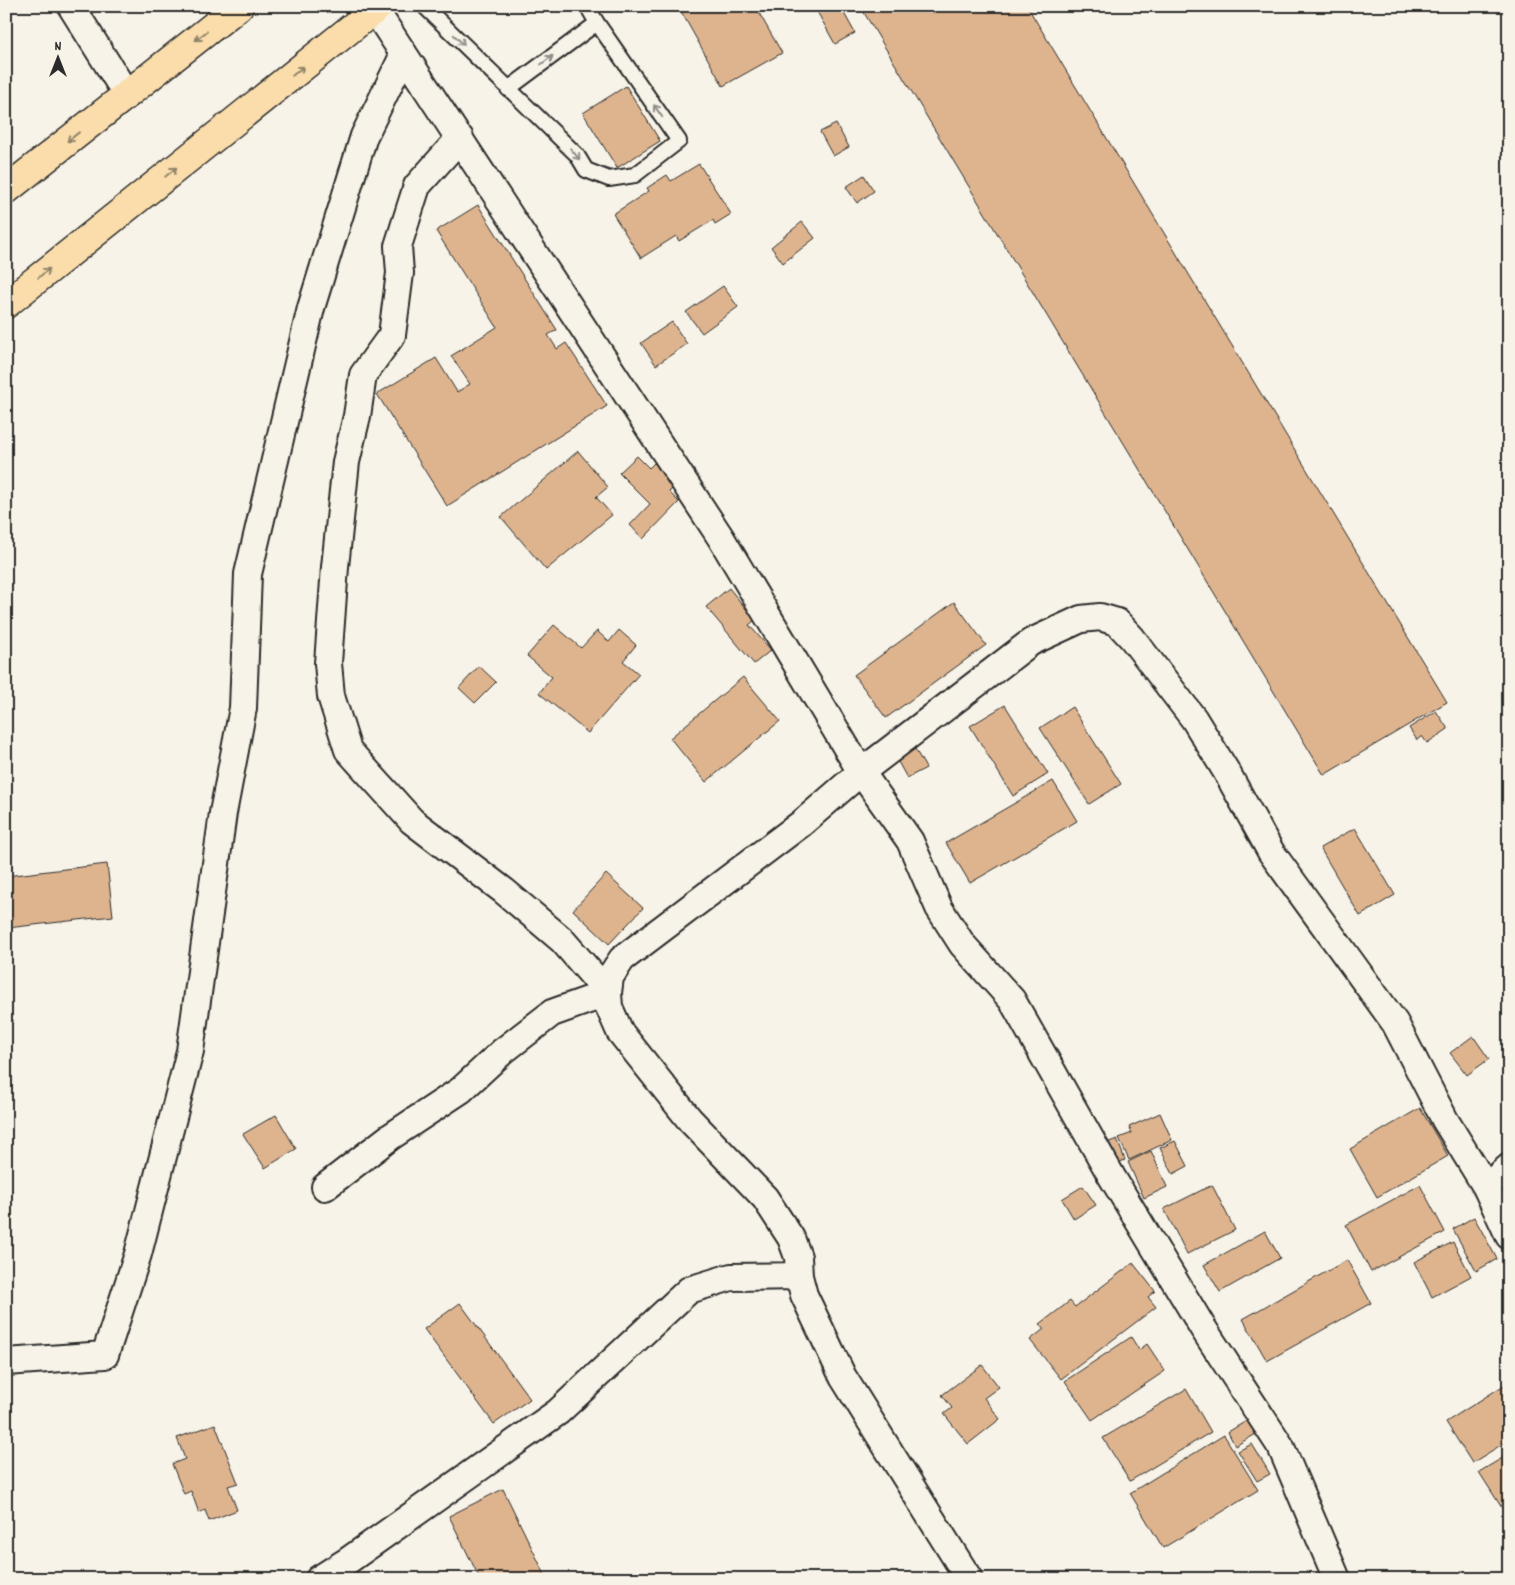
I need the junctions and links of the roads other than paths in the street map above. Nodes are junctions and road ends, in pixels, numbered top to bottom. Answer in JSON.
{"nodes":[{"id":1,"x":70,"y":6,"type":"edge"},
{"id":2,"x":239,"y":6,"type":"edge"},
{"id":3,"x":424,"y":6,"type":"edge"},
{"id":4,"x":587,"y":6,"type":"edge"},
{"id":5,"x":377,"y":8,"type":"edge"},
{"id":6,"x":596,"y":23,"type":"junction"},
{"id":7,"x":404,"y":54,"type":"junction"},
{"id":8,"x":508,"y":89,"type":"junction"},
{"id":9,"x":127,"y":95,"type":"junction"},
{"id":10,"x":460,"y":138,"type":"junction"},
{"id":11,"x":6,"y":190,"type":"edge"},
{"id":12,"x":6,"y":304,"type":"edge"},
{"id":13,"x":861,"y":772,"type":"junction"},
{"id":14,"x":608,"y":993,"type":"junction"},
{"id":15,"x":1509,"y":1167,"type":"edge"},
{"id":16,"x":325,"y":1187,"type":"dead end"},
{"id":17,"x":1486,"y":1187,"type":"junction"},
{"id":18,"x":1509,"y":1236,"type":"edge"},
{"id":19,"x":799,"y":1276,"type":"junction"},
{"id":20,"x":6,"y":1362,"type":"edge"},
{"id":21,"x":319,"y":1579,"type":"edge"},
{"id":22,"x":969,"y":1579,"type":"edge"},
{"id":23,"x":1337,"y":1579,"type":"edge"}],
"edges":[{"from":1,"to":9,"type":"street"},
{"from":2,"to":9,"type":"highway","one_way":true},
{"from":3,"to":8,"type":"lane","one_way":true},
{"from":4,"to":6,"type":"lane"},
{"from":5,"to":7,"type":"street"},
{"from":12,"to":5,"type":"highway","one_way":true},
{"from":8,"to":6,"type":"lane","one_way":true},
{"from":8,"to":6,"type":"lane","one_way":true},
{"from":7,"to":10,"type":"street"},
{"from":7,"to":20,"type":"street"},
{"from":9,"to":11,"type":"highway","one_way":true},
{"from":10,"to":13,"type":"street"},
{"from":10,"to":14,"type":"street"},
{"from":13,"to":14,"type":"street"},
{"from":13,"to":17,"type":"street"},
{"from":13,"to":23,"type":"street"},
{"from":14,"to":16,"type":"street"},
{"from":14,"to":19,"type":"street"},
{"from":15,"to":17,"type":"street"},
{"from":17,"to":18,"type":"street"},
{"from":19,"to":21,"type":"street"},
{"from":19,"to":22,"type":"street"}]}
